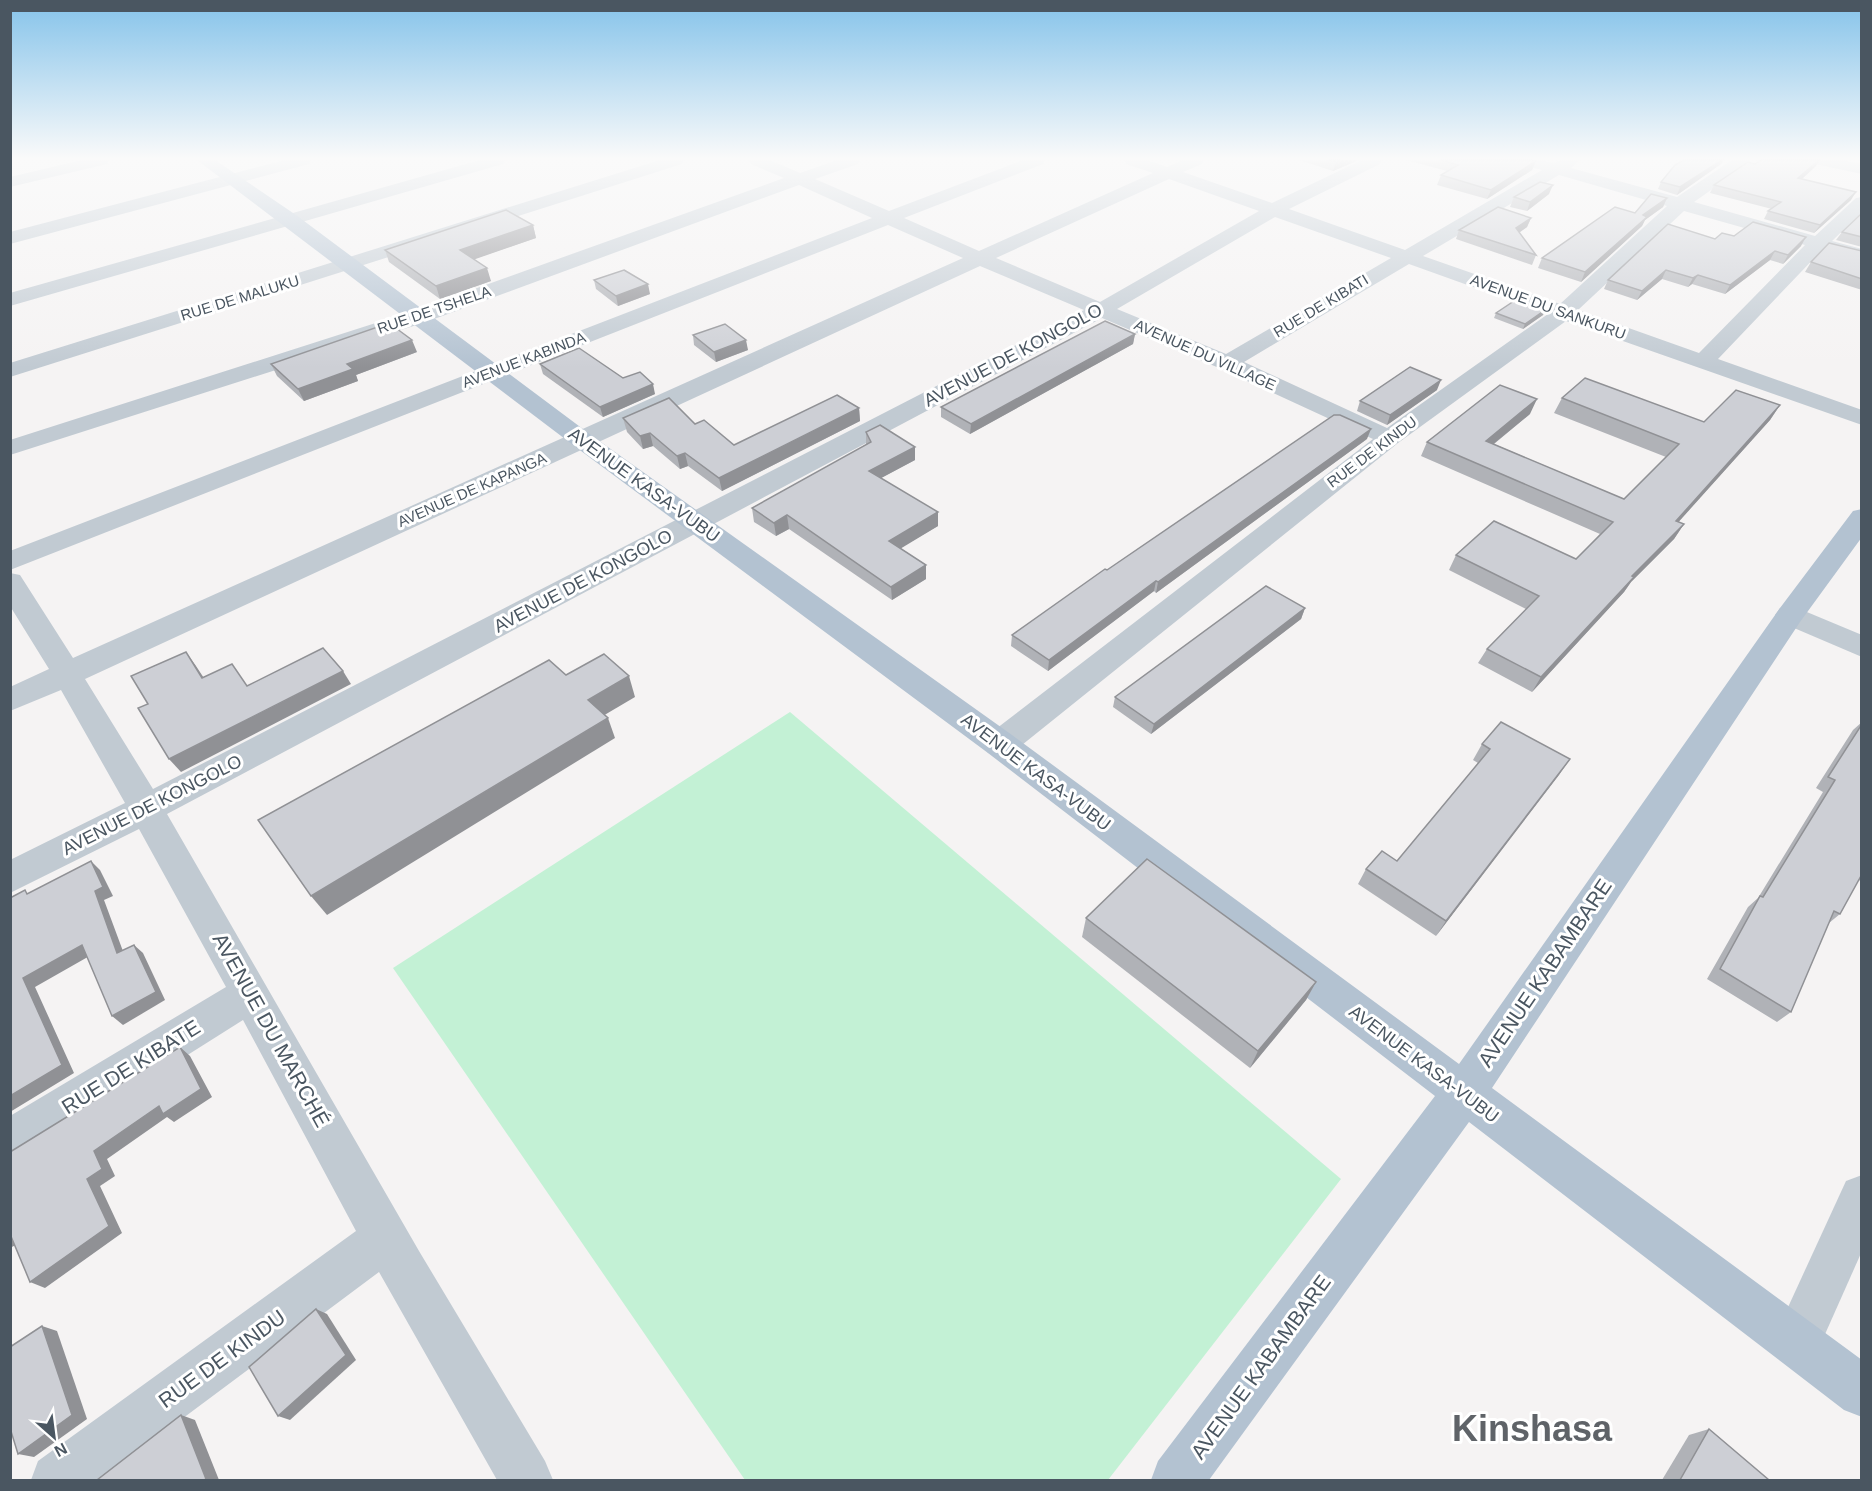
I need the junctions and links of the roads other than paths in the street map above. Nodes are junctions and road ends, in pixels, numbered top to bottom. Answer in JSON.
{"nodes":[{"id":1,"x":41,"y":230,"type":"edge"},
{"id":2,"x":253,"y":230,"type":"edge"},
{"id":3,"x":303,"y":230,"type":"edge"},
{"id":4,"x":457,"y":230,"type":"edge"},
{"id":5,"x":659,"y":230,"type":"edge"},
{"id":6,"x":856,"y":230,"type":"edge"},
{"id":7,"x":919,"y":230,"type":"edge"},
{"id":8,"x":1044,"y":230,"type":"edge"},
{"id":9,"x":1238,"y":230,"type":"edge"},
{"id":10,"x":1335,"y":230,"type":"edge"},
{"id":11,"x":1450,"y":230,"type":"edge"},
{"id":12,"x":1653,"y":230,"type":"edge"},
{"id":13,"x":1771,"y":230,"type":"edge"},
{"id":14,"x":1832,"y":230,"type":"edge"},
{"id":15,"x":10,"y":238,"type":"edge"},
{"id":16,"x":1818,"y":243,"type":"junction"},
{"id":17,"x":1406,"y":255,"type":"junction"},
{"id":18,"x":1862,"y":255,"type":"edge"},
{"id":19,"x":981,"y":259,"type":"junction"},
{"id":20,"x":348,"y":264,"type":"junction"},
{"id":21,"x":10,"y":300,"type":"edge"},
{"id":22,"x":1100,"y":310,"type":"junction"},
{"id":23,"x":1563,"y":314,"type":"junction"},
{"id":24,"x":418,"y":317,"type":"junction"},
{"id":25,"x":1703,"y":362,"type":"junction"},
{"id":26,"x":1227,"y":363,"type":"junction"},
{"id":27,"x":10,"y":370,"type":"edge"},
{"id":28,"x":492,"y":373,"type":"junction"},
{"id":29,"x":1862,"y":418,"type":"edge"},
{"id":30,"x":1389,"y":438,"type":"junction"},
{"id":31,"x":582,"y":441,"type":"junction"},
{"id":32,"x":10,"y":448,"type":"edge"},
{"id":33,"x":1862,"y":517,"type":"edge"},
{"id":34,"x":695,"y":522,"type":"junction"},
{"id":35,"x":10,"y":561,"type":"edge"},
{"id":36,"x":10,"y":582,"type":"edge"},
{"id":37,"x":1790,"y":615,"type":"junction"},
{"id":38,"x":1862,"y":647,"type":"edge"},
{"id":39,"x":68,"y":674,"type":"junction"},
{"id":40,"x":10,"y":700,"type":"edge"},
{"id":41,"x":1000,"y":744,"type":"junction"},
{"id":42,"x":146,"y":809,"type":"junction"},
{"id":43,"x":10,"y":878,"type":"edge"},
{"id":44,"x":251,"y":993,"type":"junction"},
{"id":45,"x":1463,"y":1094,"type":"junction"},
{"id":46,"x":10,"y":1141,"type":"edge"},
{"id":47,"x":1862,"y":1197,"type":"edge"},
{"id":48,"x":386,"y":1238,"type":"junction"},
{"id":49,"x":1797,"y":1342,"type":"junction"},
{"id":50,"x":1862,"y":1392,"type":"edge"},
{"id":51,"x":57,"y":1480,"type":"edge"},
{"id":52,"x":526,"y":1480,"type":"edge"},
{"id":53,"x":1177,"y":1480,"type":"edge"}],
"edges":[{"from":1,"to":15,"type":"street"},
{"from":2,"to":21,"type":"street"},
{"from":3,"to":20,"type":"main road","name":"AVENUE KASA-VUBU"},
{"from":4,"to":20,"type":"street","name":"RUE DE MALUKU"},
{"from":5,"to":24,"type":"street","name":"RUE DE TSHELA"},
{"from":6,"to":28,"type":"street","name":"AVENUE KABINDA"},
{"from":7,"to":19,"type":"street","name":"AVENUE DU VILLAGE"},
{"from":8,"to":19,"type":"street","name":"AVENUE DE KAPANGA"},
{"from":9,"to":22,"type":"street","name":"AVENUE DE KONGOLO"},
{"from":10,"to":17,"type":"street","name":"AVENUE DU SANKURU"},
{"from":11,"to":17,"type":"street","name":"RUE DE KIBATI"},
{"from":12,"to":23,"type":"street","name":"RUE DE KINDU"},
{"from":13,"to":16,"type":"street"},
{"from":14,"to":16,"type":"street"},
{"from":16,"to":18,"type":"street"},
{"from":16,"to":25,"type":"street"},
{"from":17,"to":23,"type":"street","name":"AVENUE DU SANKURU"},
{"from":17,"to":26,"type":"street","name":"RUE DE KIBATI"},
{"from":19,"to":22,"type":"street","name":"AVENUE DU VILLAGE"},
{"from":19,"to":31,"type":"street","name":"AVENUE DE KAPANGA"},
{"from":20,"to":24,"type":"main road","name":"AVENUE KASA-VUBU"},
{"from":20,"to":27,"type":"street","name":"RUE DE MALUKU"},
{"from":22,"to":26,"type":"street","name":"AVENUE DU VILLAGE"},
{"from":22,"to":34,"type":"street","name":"AVENUE DE KONGOLO"},
{"from":23,"to":25,"type":"street","name":"AVENUE DU SANKURU"},
{"from":23,"to":30,"type":"street","name":"RUE DE KINDU"},
{"from":24,"to":28,"type":"main road","name":"AVENUE KASA-VUBU"},
{"from":24,"to":32,"type":"street","name":"RUE DE TSHELA"},
{"from":25,"to":29,"type":"street","name":"AVENUE DU SANKURU"},
{"from":26,"to":30,"type":"street","name":"AVENUE DU VILLAGE"},
{"from":28,"to":31,"type":"main road","name":"AVENUE KASA-VUBU"},
{"from":28,"to":35,"type":"street","name":"AVENUE KABINDA"},
{"from":30,"to":41,"type":"street","name":"RUE DE KINDU"},
{"from":31,"to":34,"type":"main road","name":"AVENUE KASA-VUBU"},
{"from":31,"to":39,"type":"street","name":"AVENUE DE KAPANGA"},
{"from":33,"to":37,"type":"main road","name":"AVENUE KABAMBARE"},
{"from":34,"to":41,"type":"main road","name":"AVENUE KASA-VUBU"},
{"from":34,"to":42,"type":"street","name":"AVENUE DE KONGOLO"},
{"from":36,"to":39,"type":"street","name":"AVENUE DU MARCHÉ"},
{"from":37,"to":38,"type":"street"},
{"from":37,"to":45,"type":"main road","name":"AVENUE KABAMBARE"},
{"from":39,"to":40,"type":"street","name":"AVENUE DE KAPANGA"},
{"from":39,"to":42,"type":"street","name":"AVENUE DU MARCHÉ"},
{"from":41,"to":45,"type":"main road","name":"AVENUE KASA-VUBU"},
{"from":42,"to":43,"type":"street","name":"AVENUE DE KONGOLO"},
{"from":42,"to":44,"type":"street","name":"AVENUE DU MARCHÉ"},
{"from":44,"to":46,"type":"street","name":"RUE DE KIBATE"},
{"from":44,"to":48,"type":"street","name":"AVENUE DU MARCHÉ"},
{"from":45,"to":49,"type":"main road","name":"AVENUE KASA-VUBU"},
{"from":45,"to":53,"type":"main road","name":"AVENUE KABAMBARE"},
{"from":47,"to":49,"type":"street"},
{"from":48,"to":51,"type":"street","name":"RUE DE KINDU"},
{"from":48,"to":52,"type":"street","name":"AVENUE DU MARCHÉ"},
{"from":49,"to":50,"type":"main road","name":"AVENUE KASA-VUBU"}]}
